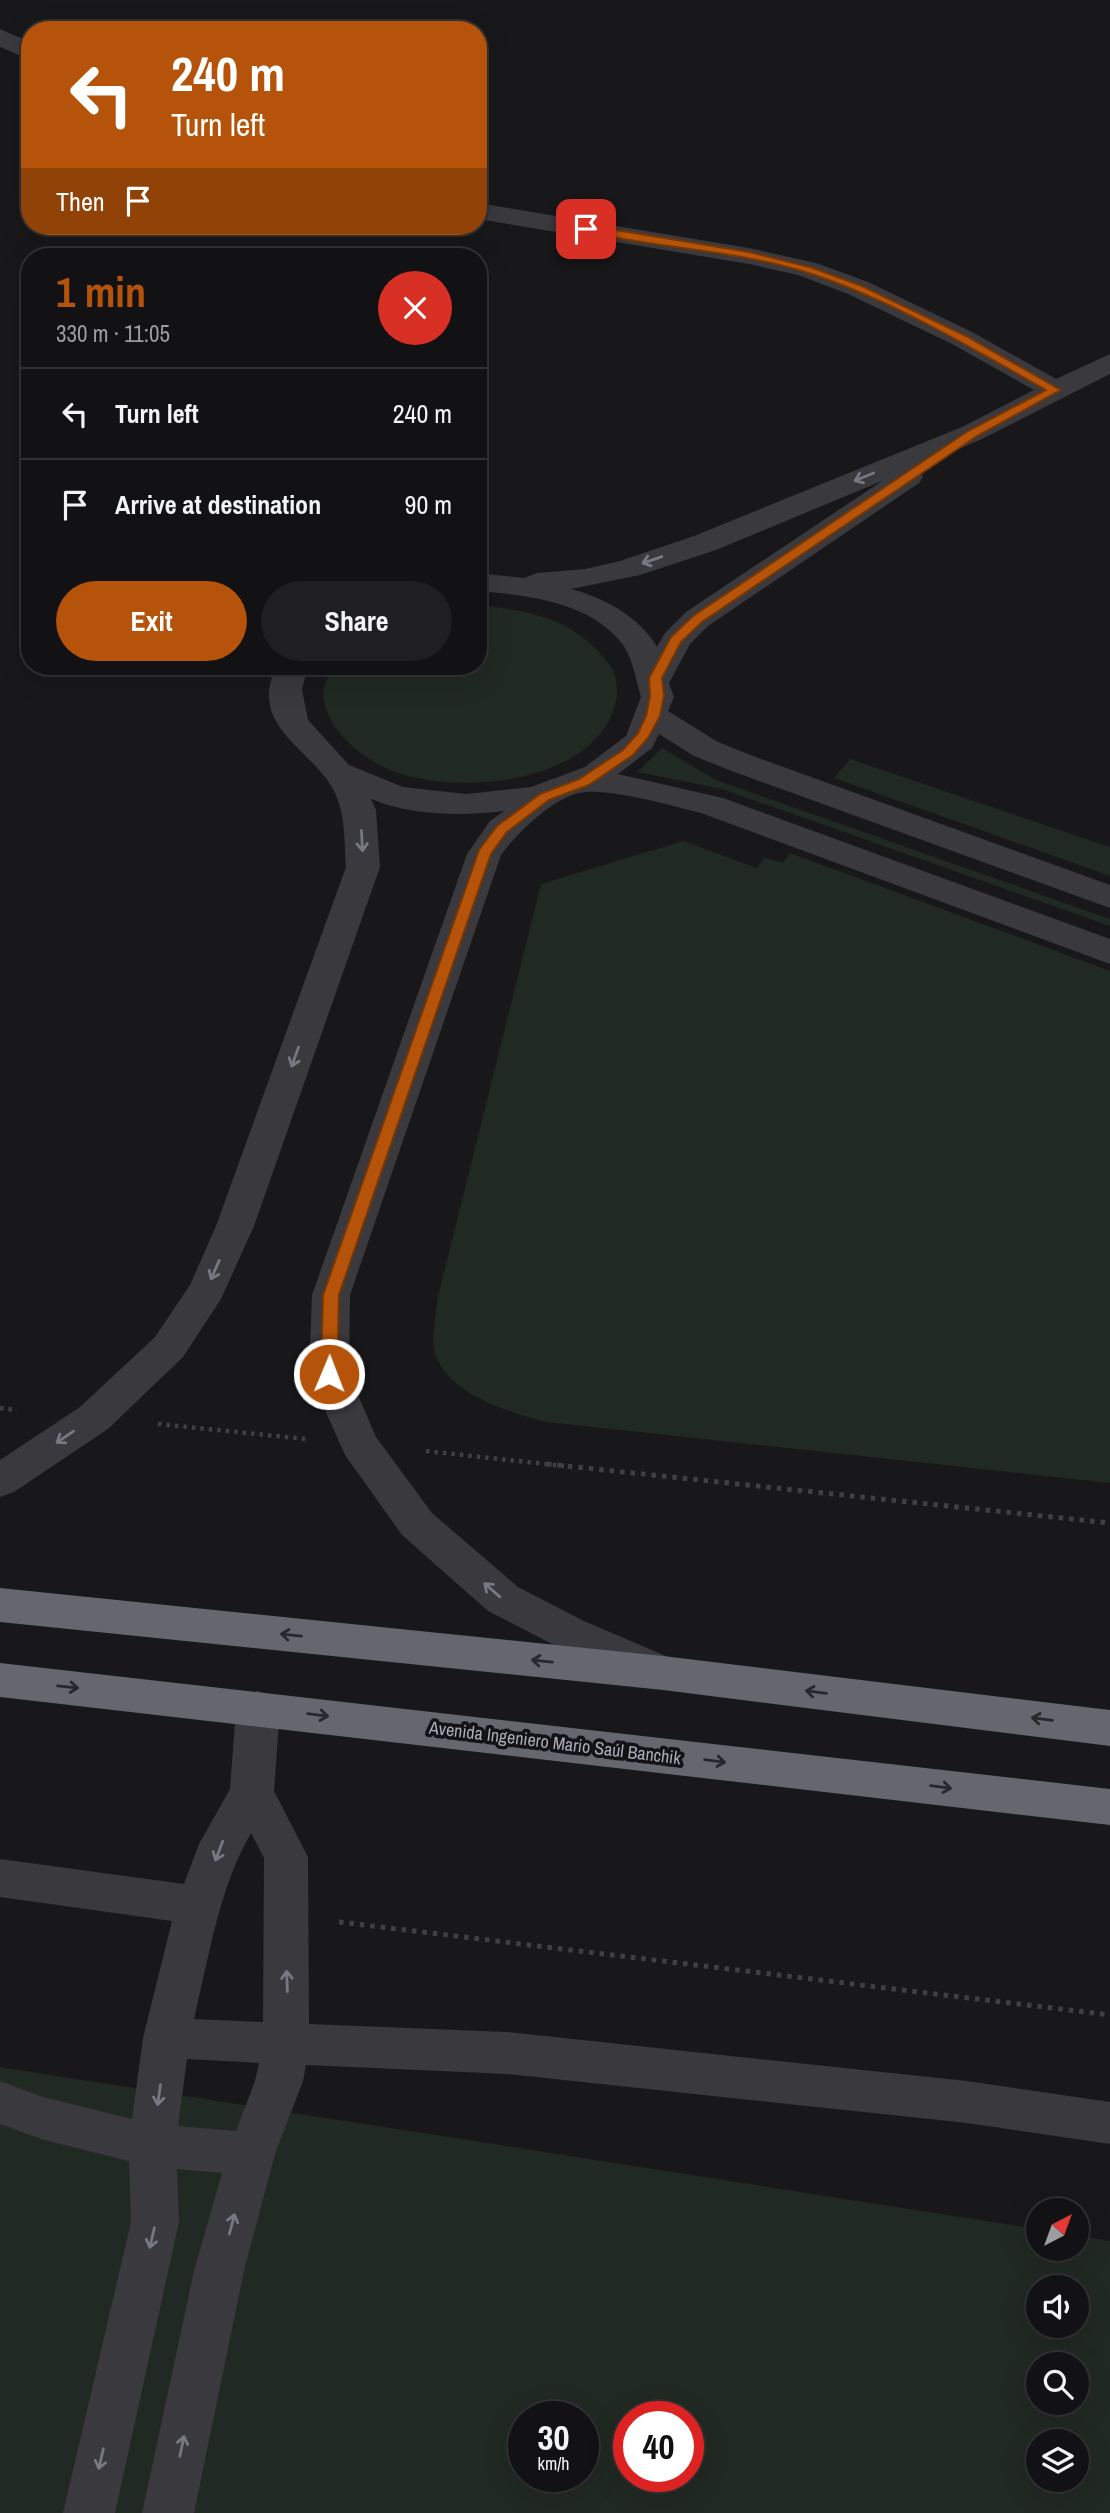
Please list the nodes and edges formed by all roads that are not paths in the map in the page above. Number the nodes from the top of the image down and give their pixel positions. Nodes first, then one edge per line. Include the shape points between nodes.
1 (0, 37) edge
2 (21, 48) edge
3 (487, 212) edge
4 (1110, 363) edge
5 (1055, 390) junction
6 (972, 433) junction
7 (487, 582) edge
8 (513, 583) junction
9 (288, 675) edge
10 (656, 678) junction
11 (653, 716) junction
12 (344, 777) junction
13 (584, 782) junction
14 (544, 797) junction
15 (1110, 897) edge
16 (1110, 952) edge
17 (0, 1481) edge
18 (0, 1605) edge
19 (663, 1673) junction
20 (0, 1680) edge
21 (258, 1709) junction
22 (1110, 1728) edge
23 (252, 1792) junction
24 (1110, 1807) edge
25 (0, 1878) edge
26 (200, 1905) junction
27 (166, 2038) junction
28 (286, 2045) junction
29 (0, 2102) edge
30 (1110, 2123) edge
31 (152, 2145) junction
32 (251, 2154) junction
33 (89, 2513) edge
34 (168, 2513) edge

1 - 2 street
3 - 5 street via 806,269 858,288 962,338
4 - 5 street
5 - 6 street
6 -> 8 street via 705,543 629,568 585,578
6 - 10 street via 697,619 676,640
7 - 8 street
8 - 10 street via 565,595 608,616 639,644
9 - 12 street via 286,711 306,747
10 - 11 street
11 - 13 street via 628,752
11 - 15 street via 706,749 741,763
12 - 14 street via 388,795 439,805 493,806
12 -> 17 street via 359,810 363,867 235,1226 207,1289 169,1347 94,1418
13 - 14 street
13 - 16 street via 633,786 710,805
19 -> 14 street via 503,1599 417,1524 359,1444 329,1374 331,1295 484,854 502,829
19 -> 18 highway
22 -> 19 highway
20 -> 21 highway, Avenida Ingeniero Mario Saúl Banchik
21 - 23 street
21 -> 24 highway, Avenida Ingeniero Mario Saúl Banchik
23 -> 26 street via 221,1844
28 -> 23 street via 286,1857
25 - 26 street
26 - 27 street
27 - 28 street
27 -> 31 street
28 - 30 street via 507,2053 967,2102
28 - 32 street via 279,2081
29 - 31 street via 41,2118
31 - 32 street
31 -> 33 street via 155,2222
34 -> 32 street via 219,2271

